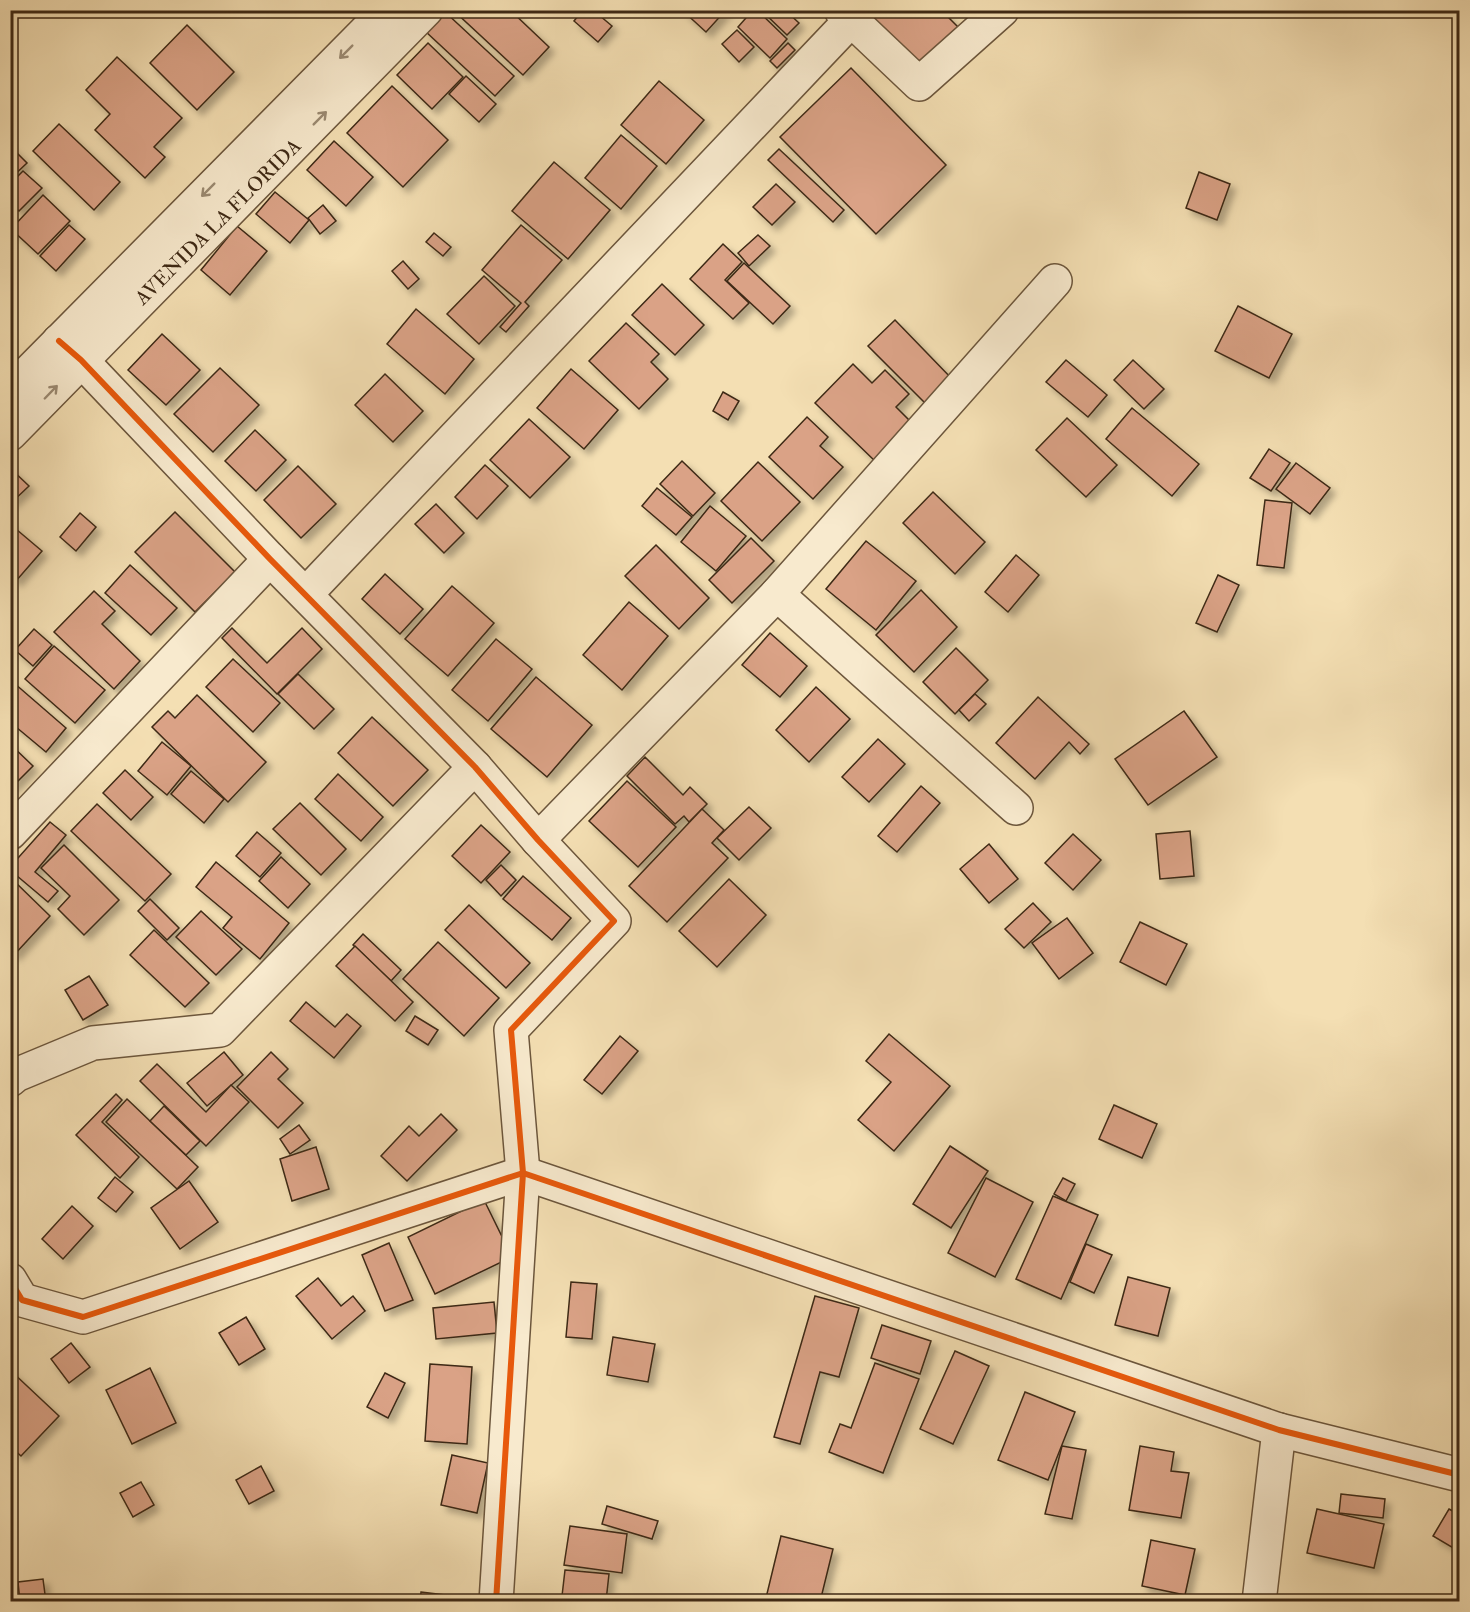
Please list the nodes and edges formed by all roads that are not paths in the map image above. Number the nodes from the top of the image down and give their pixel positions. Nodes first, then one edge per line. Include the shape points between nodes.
1 (387, 10) edge
2 (426, 10) edge
3 (1002, 10) edge
4 (846, 15) edge
5 (1055, 281) dead end
6 (70, 350) junction
7 (10, 391) edge
8 (10, 434) edge
9 (270, 559) junction
10 (306, 594) junction
11 (777, 594) junction
12 (475, 767) junction
13 (1016, 808) dead end
14 (10, 833) edge
15 (538, 840) junction
16 (10, 1080) edge
17 (524, 1173) junction
18 (14, 1297) edge
19 (1279, 1430) junction
20 (1460, 1475) edge
21 (496, 1602) edge
22 (1259, 1602) edge

1 -> 6 street
6 -> 2 street, AVENIDA LA FLORIDA
3 - 4 street via 919,84
4 - 10 street
5 - 11 street
6 - 7 street
8 -> 6 street, AVENIDA LA FLORIDA
6 - 9 street
9 - 10 street
9 - 14 street
10 - 12 street
11 - 13 street
11 - 15 street
12 - 15 street
12 - 16 street via 220,1030 93,1043
15 - 17 street via 614,921 511,1030
17 - 18 street via 83,1317
17 - 19 street
17 - 21 street
19 - 20 street
19 - 22 street

